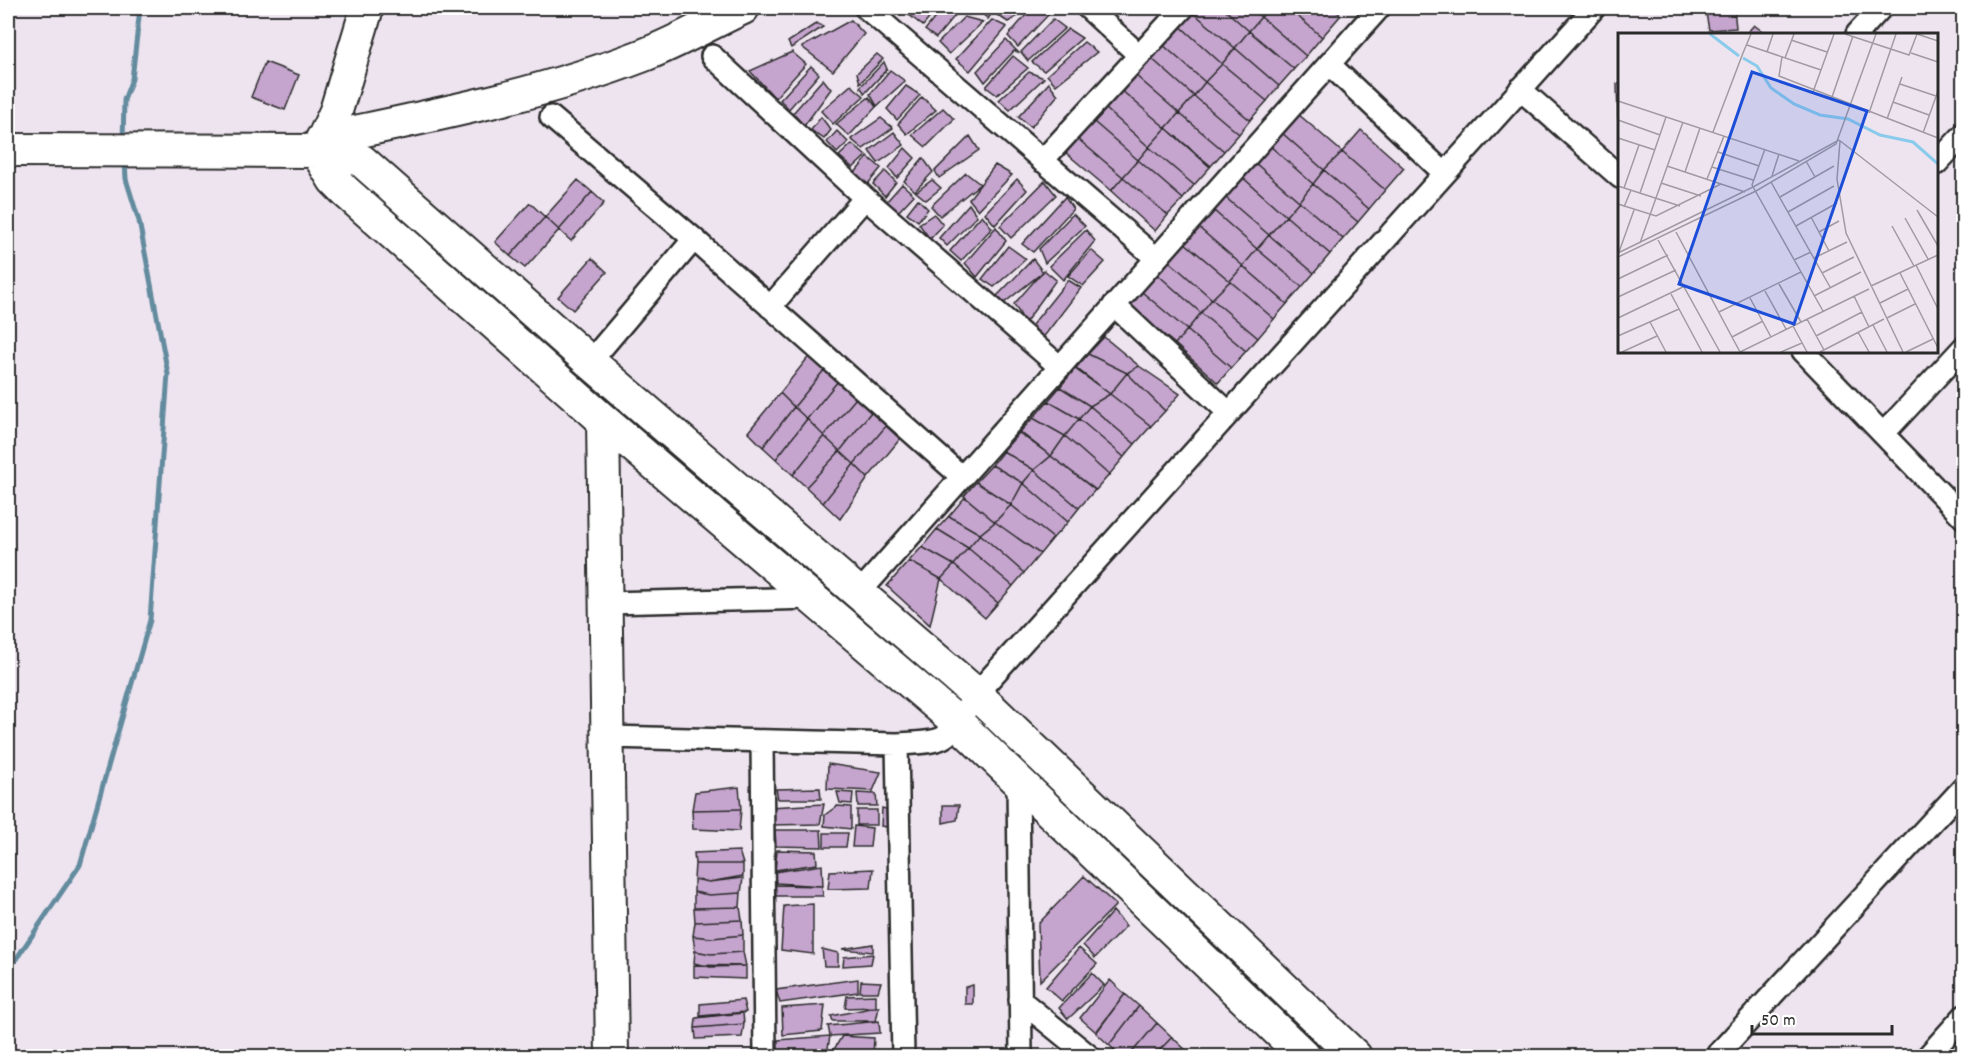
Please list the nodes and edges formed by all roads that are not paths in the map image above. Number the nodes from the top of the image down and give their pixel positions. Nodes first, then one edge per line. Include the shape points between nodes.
1 (367, 8) edge
2 (743, 8) edge
3 (866, 8) edge
4 (1088, 8) edge
5 (1183, 8) edge
6 (1594, 8) edge
7 (1881, 8) edge
8 (1371, 10) edge
9 (1858, 33) edge
10 (1139, 55) junction
11 (712, 56) dead end
12 (1329, 64) junction
13 (1520, 89) junction
14 (551, 117) dead end
15 (1964, 134) edge
16 (320, 145) junction
17 (8, 150) edge
18 (1042, 161) junction
19 (1938, 162) edge
20 (1444, 173) junction
21 (1618, 175) edge
22 (865, 198) junction
23 (694, 239) junction
24 (1156, 258) junction
25 (1114, 305) junction
26 (770, 307) junction
27 (1964, 347) edge
28 (1804, 352) edge
29 (590, 362) junction
30 (1060, 367) junction
31 (1229, 413) junction
32 (603, 420) junction
33 (1883, 434) junction
34 (962, 477) junction
35 (1964, 518) edge
36 (858, 593) junction
37 (812, 598) junction
38 (607, 603) junction
39 (976, 694) junction
40 (957, 722) junction
41 (609, 737) junction
42 (762, 741) junction
43 (897, 744) junction
44 (1018, 781) junction
45 (1964, 788) edge
46 (1020, 1000) junction
47 (1964, 1016) edge
48 (612, 1056) edge
49 (765, 1056) edge
50 (903, 1056) edge
51 (1021, 1056) edge
52 (1089, 1056) edge
53 (1304, 1056) edge
54 (1355, 1056) edge
55 (1716, 1056) edge
56 (1928, 1056) edge

1 - 16 street via 336,111
2 - 16 street via 647,54 594,73
3 - 18 street
4 - 10 street
5 - 10 street
6 - 13 street
7 - 9 street
8 - 12 street
10 - 18 street
11 - 22 street
12 - 20 street
12 - 24 street
13 - 20 street
13 - 21 street
14 - 23 street
15 - 19 street
16 - 17 street via 142,151
16 - 29 street via 362,161
16 - 32 street via 334,180 346,192
18 - 24 street
20 - 31 street
22 - 26 street
22 - 30 street
23 - 26 street
23 - 29 street
24 - 25 street
25 - 30 street
25 - 31 street
26 - 34 street
27 - 33 street
28 - 33 street
29 - 36 street
30 - 34 street
31 - 39 street
32 - 37 street
32 - 38 street
33 - 35 street
34 - 36 street
36 - 39 street
37 - 38 street
37 - 40 street
38 - 41 street
39 - 40 street
39 - 54 street
40 - 43 street via 948,736 938,742
40 - 44 street
41 - 42 street
41 - 48 street
42 - 43 street
42 - 49 street
43 - 50 street
44 - 46 street
44 - 53 street
45 - 55 street
46 - 51 street
46 - 52 street
47 - 56 street

